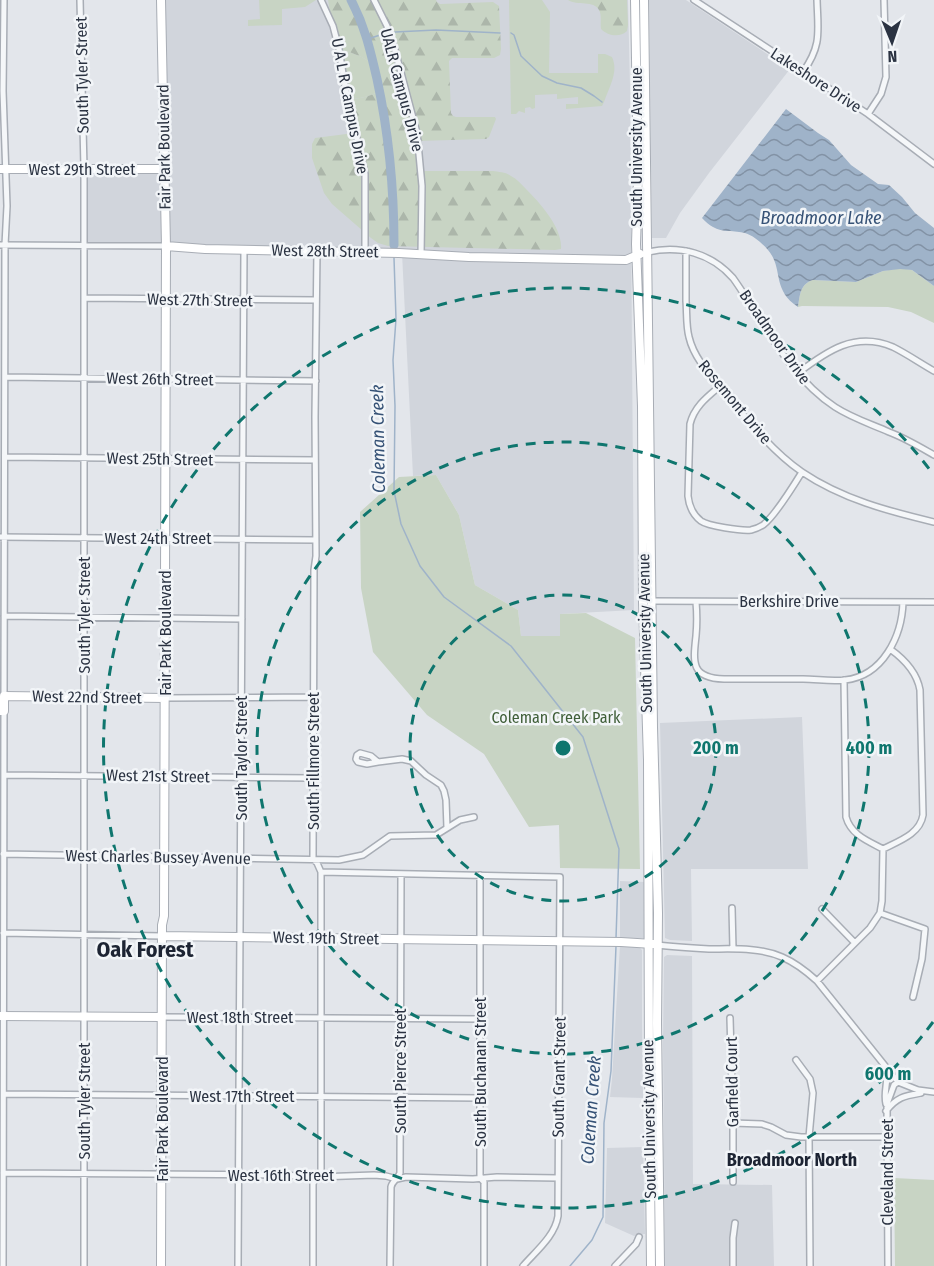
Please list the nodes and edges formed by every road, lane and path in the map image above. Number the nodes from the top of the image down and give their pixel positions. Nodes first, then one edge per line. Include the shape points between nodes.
1 (4, 0) edge
2 (80, 0) edge
3 (160, 0) edge
4 (321, 0) edge
5 (374, 0) edge
6 (635, 0) edge
7 (644, 0) edge
8 (694, 0) edge
9 (818, 0) edge
10 (884, 0) edge
11 (2, 23) edge
12 (803, 72) junction
13 (2, 91) edge
14 (868, 114) junction
15 (934, 164) edge
16 (84, 168) junction
17 (3, 169) edge
18 (164, 169) junction
19 (3, 245) edge
20 (84, 246) junction
21 (166, 246) junction
22 (244, 250) junction
23 (317, 251) junction
24 (686, 251) junction
25 (365, 252) junction
26 (648, 252) junction
27 (421, 255) junction
28 (637, 255) junction
29 (84, 298) junction
30 (165, 299) junction
31 (243, 300) junction
32 (316, 300) junction
33 (3, 362) edge
34 (934, 371) edge
35 (798, 373) junction
36 (5, 377) junction
37 (84, 378) junction
38 (165, 379) junction
39 (243, 380) junction
40 (315, 381) junction
41 (719, 387) junction
42 (934, 455) edge
43 (5, 457) junction
44 (84, 458) junction
45 (164, 458) junction
46 (243, 460) junction
47 (315, 460) junction
48 (802, 472) junction
49 (934, 522) edge
50 (2, 536) edge
51 (84, 538) junction
52 (165, 539) junction
53 (242, 539) junction
54 (316, 540) junction
55 (648, 602) junction
56 (696, 602) junction
57 (903, 602) junction
58 (934, 602) edge
59 (4, 616) junction
60 (84, 617) junction
61 (164, 618) junction
62 (242, 619) junction
63 (2, 635) edge
64 (890, 650) junction
65 (844, 680) junction
66 (4, 696) junction
67 (84, 697) junction
68 (241, 697) junction
69 (314, 697) junction
70 (165, 698) junction
71 (2, 711) edge
72 (378, 762) dead end
73 (4, 775) junction
74 (84, 776) junction
75 (164, 776) junction
76 (241, 777) junction
77 (313, 778) junction
78 (474, 817) dead end
79 (447, 828) junction
80 (883, 849) junction
81 (3, 854) junction
82 (84, 855) junction
83 (164, 856) junction
84 (240, 858) junction
85 (313, 859) junction
86 (335, 860) junction
87 (2, 865) edge
88 (321, 872) junction
89 (336, 872) junction
90 (401, 874) junction
91 (480, 875) junction
92 (732, 908) dead end
93 (822, 909) dead end
94 (880, 913) junction
95 (3, 933) junction
96 (84, 935) junction
97 (162, 936) junction
98 (240, 937) junction
99 (321, 938) junction
100 (400, 939) junction
101 (480, 940) junction
102 (561, 942) junction
103 (855, 942) junction
104 (653, 944) junction
105 (733, 949) junction
106 (817, 981) junction
107 (913, 997) dead end
108 (2, 1016) edge
109 (84, 1016) junction
110 (162, 1017) junction
111 (239, 1017) junction
112 (321, 1018) junction
113 (400, 1018) junction
114 (730, 1018) dead end
115 (480, 1019) junction
116 (796, 1060) dead end
117 (885, 1065) junction
118 (898, 1082) junction
119 (925, 1092) junction
120 (934, 1092) edge
121 (4, 1094) junction
122 (84, 1094) junction
123 (162, 1095) junction
124 (239, 1096) junction
125 (321, 1096) junction
126 (400, 1097) junction
127 (480, 1098) junction
128 (886, 1107) junction
129 (733, 1123) junction
130 (809, 1137) junction
131 (886, 1137) junction
132 (3, 1173) junction
133 (84, 1174) junction
134 (161, 1174) junction
135 (239, 1174) junction
136 (318, 1177) junction
137 (480, 1178) junction
138 (558, 1178) junction
139 (397, 1179) junction
140 (733, 1182) dead end
141 (735, 1223) dead end
142 (639, 1238) dead end
143 (3, 1266) edge
144 (84, 1266) edge
145 (161, 1266) edge
146 (238, 1266) edge
147 (313, 1266) edge
148 (390, 1266) edge
149 (484, 1266) edge
150 (523, 1266) edge
151 (615, 1266) edge
152 (651, 1266) edge
153 (660, 1266) edge
154 (733, 1266) edge
155 (810, 1266) edge
156 (888, 1266) edge

1 - 11 street
2 - 16 street, South Tyler Street
3 - 18 street, Fair Park Boulevard
4 - 25 street, U A L R Campus Drive via 339,49 364,168
5 - 27 street, UALR Campus Drive via 395,50 417,132 422,186
6 - 28 street, South University Avenue
7 - 26 street, South University Avenue
8 - 12 street, Lakeshore Drive
9 - 12 street via 817,45
10 - 14 street via 885,77 881,93
11 - 13 street
12 - 14 street, Lakeshore Drive
13 - 17 street
14 - 15 street, Lakeshore Drive
16 - 17 street, West 29th Street
16 - 18 street, West 29th Street
16 - 20 street, South Tyler Street
17 - 19 street via 7,206
18 - 21 street, Fair Park Boulevard
19 - 20 street, West 28th Street
19 - 33 street
20 - 21 street, West 28th Street
20 - 29 street, South Tyler Street
21 - 22 street, West 28th Street
21 - 30 street, Fair Park Boulevard
22 - 23 street, West 28th Street
22 - 31 street, South Taylor Street
23 - 25 street, West 28th Street
23 - 32 street, South Fillmore Street
24 - 26 street, Broadmoor Drive
24 - 35 street, Broadmoor Drive via 711,259 729,273
24 - 41 street, Rosemont Drive via 689,339
25 - 27 street, West 28th Street
26 - 28 street, West 28th Street
26 - 55 street, South University Avenue
27 - 28 street, West 28th Street via 629,260
28 - 55 street, South University Avenue
29 - 30 street, West 27th Street
29 - 37 street, South Tyler Street
30 - 31 street, West 27th Street
30 - 38 street, Fair Park Boulevard
31 - 32 street, West 27th Street
31 - 39 street, South Taylor Street
32 - 40 street, South Fillmore Street
33 - 36 street
34 - 35 street via 892,347 864,341 839,346
35 - 42 street, Broadmoor Drive via 812,390 836,407
36 - 37 street, West 26th Street
36 - 43 street
37 - 38 street, West 26th Street
37 - 44 street, South Tyler Street
38 - 39 street, West 26th Street
38 - 45 street, Fair Park Boulevard
39 - 40 street, West 26th Street
39 - 46 street, South Taylor Street
40 - 47 street, South Fillmore Street
41 - 48 street, Rosemont Drive via 761,436
41 - 48 street via 701,403 690,424 688,493 690,507 697,517 715,526 758,528 771,517
43 - 44 street, West 25th Street
43 - 50 street
44 - 45 street, West 25th Street
44 - 51 street, South Tyler Street
45 - 46 street, West 25th Street
45 - 52 street, Fair Park Boulevard
46 - 47 street, West 25th Street
46 - 53 street, South Taylor Street
47 - 54 street, South Fillmore Street
48 - 49 street, Rosemont Drive via 861,502
50 - 51 street, West 24th Street
50 - 59 street
51 - 52 street, West 24th Street
51 - 60 street, South Tyler Street
52 - 53 street, West 24th Street
52 - 61 street, Fair Park Boulevard
53 - 54 street, West 24th Street
53 - 62 street, South Taylor Street
54 - 69 street, South Fillmore Street
55 - 56 street, Berkshire Drive
55 - 104 street, South University Avenue
56 - 57 street, Berkshire Drive
56 - 65 street via 694,660 709,677
57 - 58 street, Berkshire Drive
57 - 64 street
59 - 60 street
59 - 63 street
60 - 61 street
60 - 67 street, South Tyler Street
61 - 62 street
61 - 70 street, Fair Park Boulevard
62 - 68 street, South Taylor Street
63 - 66 street
64 - 65 street via 871,671
64 - 80 street via 912,670 920,684 923,815 916,830
65 - 80 street via 846,817 854,833
66 - 67 street, West 22nd Street
66 - 71 street
67 - 70 street, West 22nd Street
67 - 74 street, South Tyler Street
68 - 69 street, West 22nd Street
68 - 70 street, West 22nd Street
68 - 76 street, South Taylor Street
69 - 77 street, South Fillmore Street
70 - 75 street, Fair Park Boulevard
71 - 73 street
72 - 79 street via 407,760 441,785
73 - 74 street, West 21st Street
73 - 81 street
74 - 75 street, West 21st Street
74 - 82 street, South Tyler Street
75 - 76 street, West 21st Street
75 - 83 street, Fair Park Boulevard
76 - 77 street, West 21st Street
76 - 84 street, South Taylor Street
77 - 85 street, South Fillmore Street
78 - 79 street, West Charles Bussey Avenue
79 - 86 street, West Charles Bussey Avenue via 436,835 390,836 363,855
80 - 94 street
81 - 82 street, West Charles Bussey Avenue
81 - 87 street
82 - 83 street, West Charles Bussey Avenue
82 - 96 street, South Tyler Street
83 - 84 street, West Charles Bussey Avenue
83 - 97 street, Fair Park Boulevard
84 - 85 street, West Charles Bussey Avenue
84 - 98 street, South Taylor Street
85 - 86 street, West Charles Bussey Avenue
85 - 88 street
86 - 89 street
87 - 95 street
88 - 89 street
88 - 99 street
89 - 90 street
90 - 91 street
90 - 100 street, South Pierce Street
91 - 101 street, South Buchanan Street
91 - 102 street, South Grant Street via 560,877
92 - 105 street
93 - 103 street
94 - 103 street
94 - 107 street via 925,929
95 - 96 street, West 19th Street
95 - 108 street
96 - 97 street, West 19th Street
96 - 109 street, South Tyler Street
97 - 98 street, West 19th Street
97 - 110 street, Fair Park Boulevard
98 - 99 street, West 19th Street
98 - 111 street, South Taylor Street
99 - 100 street, West 19th Street
99 - 112 street
100 - 101 street, West 19th Street
100 - 113 street, South Pierce Street
101 - 102 street, West 19th Street
101 - 115 street, South Buchanan Street
102 - 104 street, West 19th Street
102 - 138 street, South Grant Street
103 - 106 street
104 - 105 street
104 - 152 street, South University Avenue via 648,1043
104 - 153 street, South University Avenue
105 - 106 street via 780,956
106 - 117 street
108 - 109 street, West 18th Street
108 - 121 street
109 - 110 street, West 18th Street
109 - 122 street, South Tyler Street
110 - 111 street, West 18th Street
110 - 123 street, Fair Park Boulevard
111 - 112 street, West 18th Street
111 - 124 street, South Taylor Street
112 - 113 street, West 18th Street
112 - 125 street
113 - 115 street, West 18th Street
113 - 126 street, South Pierce Street
114 - 129 street, Garfield Court
115 - 127 street, South Buchanan Street
116 - 130 street via 810,1079 813,1093
117 - 118 street
117 - 128 street
118 - 119 street
118 - 128 street, Cleveland Street
119 - 120 street
119 - 128 street via 902,1097
121 - 122 street, West 17th Street
121 - 132 street
122 - 123 street, West 17th Street
122 - 133 street, South Tyler Street
123 - 124 street, West 17th Street
123 - 134 street, Fair Park Boulevard
124 - 125 street, West 17th Street
124 - 135 street, South Taylor Street
125 - 126 street, West 17th Street
125 - 136 street
126 - 127 street, West 17th Street
126 - 139 street, South Pierce Street
127 - 137 street, South Buchanan Street
128 - 131 street, Cleveland Street
129 - 130 street via 762,1124 786,1135
129 - 140 street, Garfield Court
130 - 131 street
130 - 155 street
131 - 156 street, Cleveland Street
132 - 133 street, West 16th Street
132 - 143 street
133 - 134 street, West 16th Street
133 - 144 street, South Tyler Street
134 - 135 street, West 16th Street
134 - 145 street, Fair Park Boulevard
135 - 136 street, West 16th Street
135 - 146 street, South Taylor Street
136 - 139 street, West 16th Street via 374,1175
136 - 147 street via 313,1184
137 - 138 street, West 16th Street
137 - 139 street, West 16th Street
137 - 149 street, South Buchanan Street via 484,1182
138 - 150 street, South Grant Street via 556,1227
139 - 148 street, South Pierce Street via 391,1187
141 - 154 street
142 - 151 street via 638,1245

